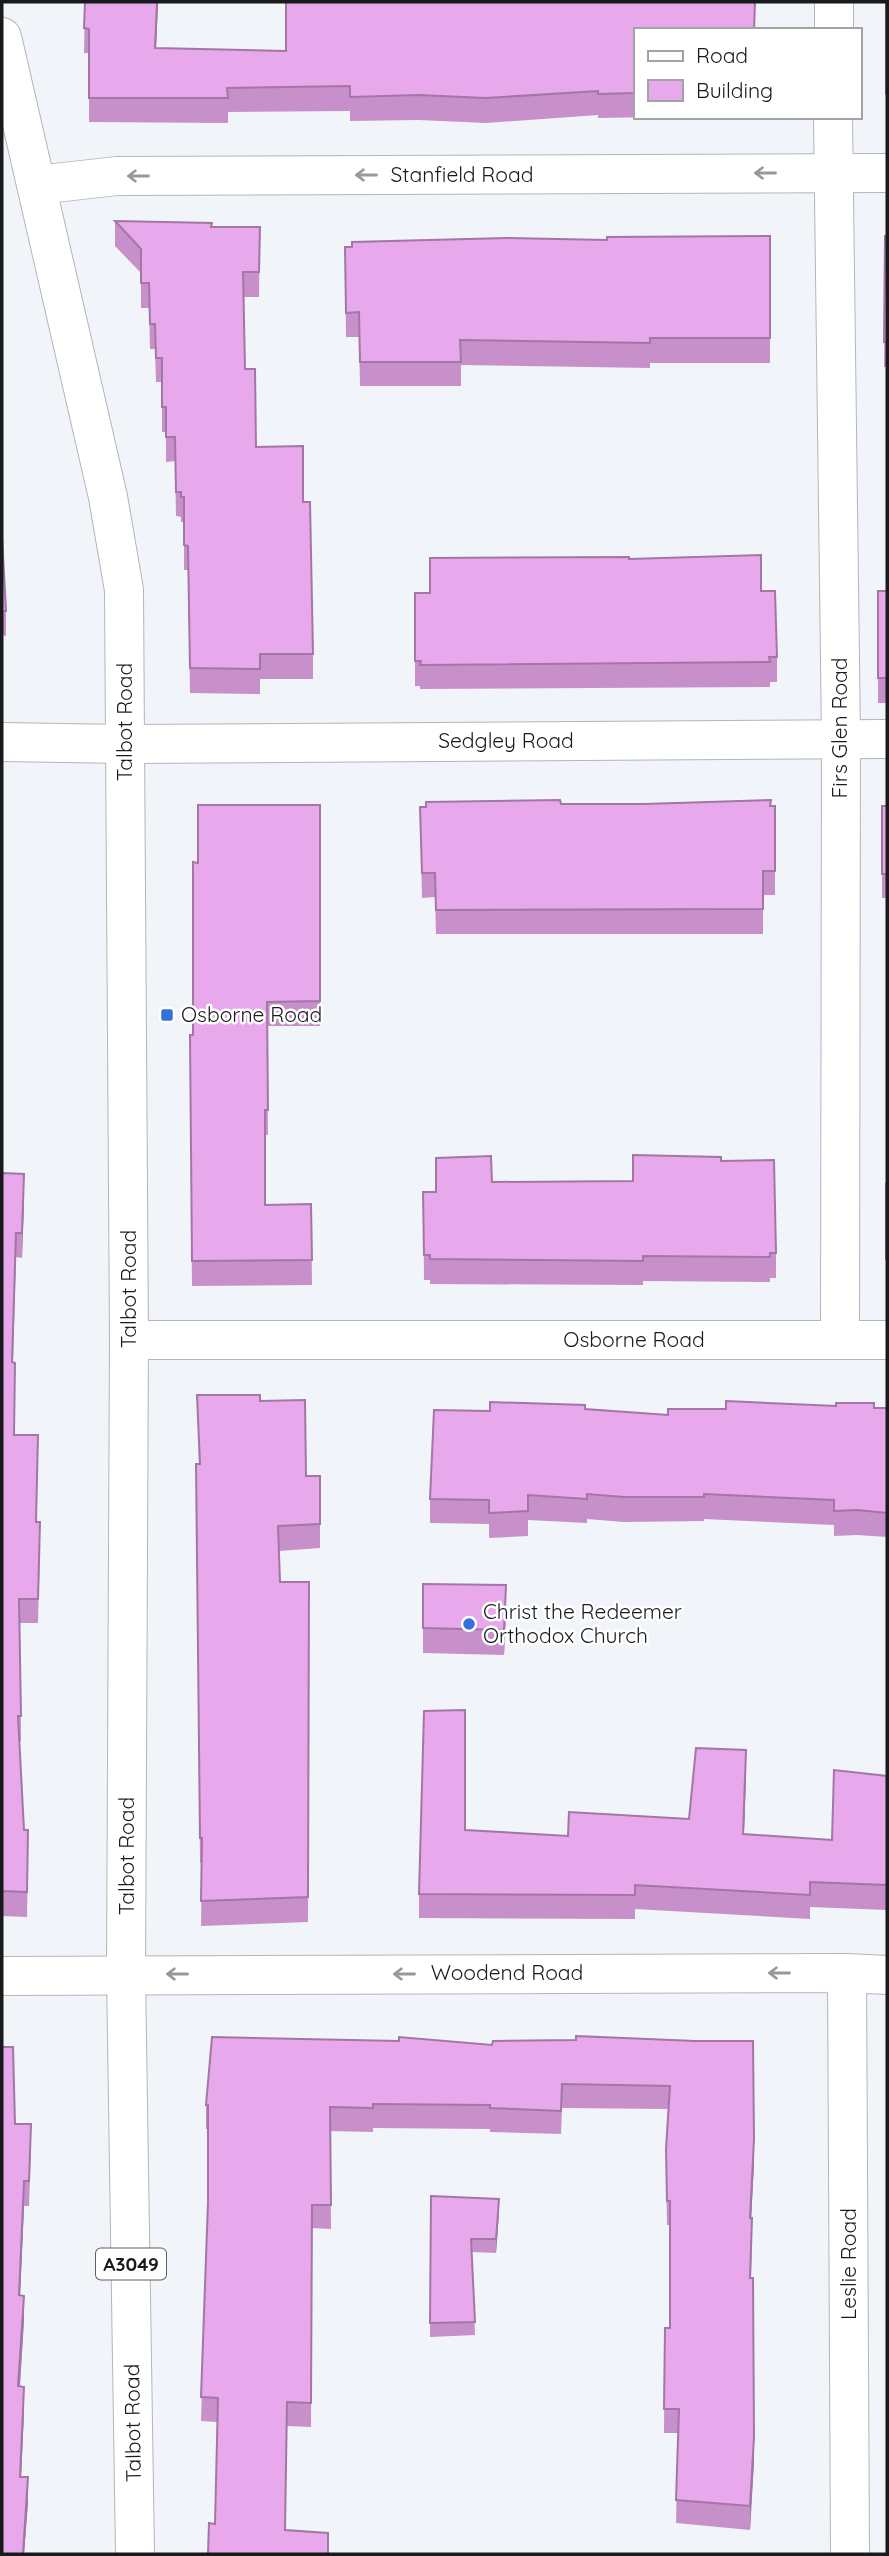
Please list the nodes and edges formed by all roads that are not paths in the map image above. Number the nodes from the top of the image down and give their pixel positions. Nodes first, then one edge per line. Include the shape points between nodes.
1 (834, 2) edge
2 (834, 28) edge
3 (2, 37) edge
4 (833, 119) edge
5 (833, 173) junction
6 (887, 173) edge
7 (37, 185) junction
8 (841, 739) junction
9 (887, 739) edge
10 (2, 742) edge
11 (125, 744) junction
12 (129, 1340) junction
13 (840, 1340) junction
14 (887, 1340) edge
15 (847, 1973) junction
16 (126, 1974) junction
17 (887, 1975) edge
18 (2, 1976) edge
19 (135, 2554) edge
20 (850, 2554) edge

1 - 2 street
3 - 7 street, Talbot Road / A3049
4 - 5 street, Firs Glen Road
5 - 6 street, Stanfield Road
5 -> 7 street, Stanfield Road via 117,176
5 - 8 street, Firs Glen Road
7 - 11 street, Talbot Road / A3049 via 108,497 124,590
8 - 9 street, Sedgley Road
8 - 11 street, Sedgley Road
8 - 13 street, Firs Glen Road
10 - 11 street, Sedgley Road
11 - 12 street, Talbot Road / A3049
12 - 13 street, Osborne Road
12 - 16 street, Talbot Road / A3049
13 - 14 street, Osborne Road
15 -> 16 street, Woodend Road
15 - 17 street, Woodend Road
15 - 20 street, Leslie Road
16 - 18 street, Woodend Road
16 - 19 street, Talbot Road / A3049

